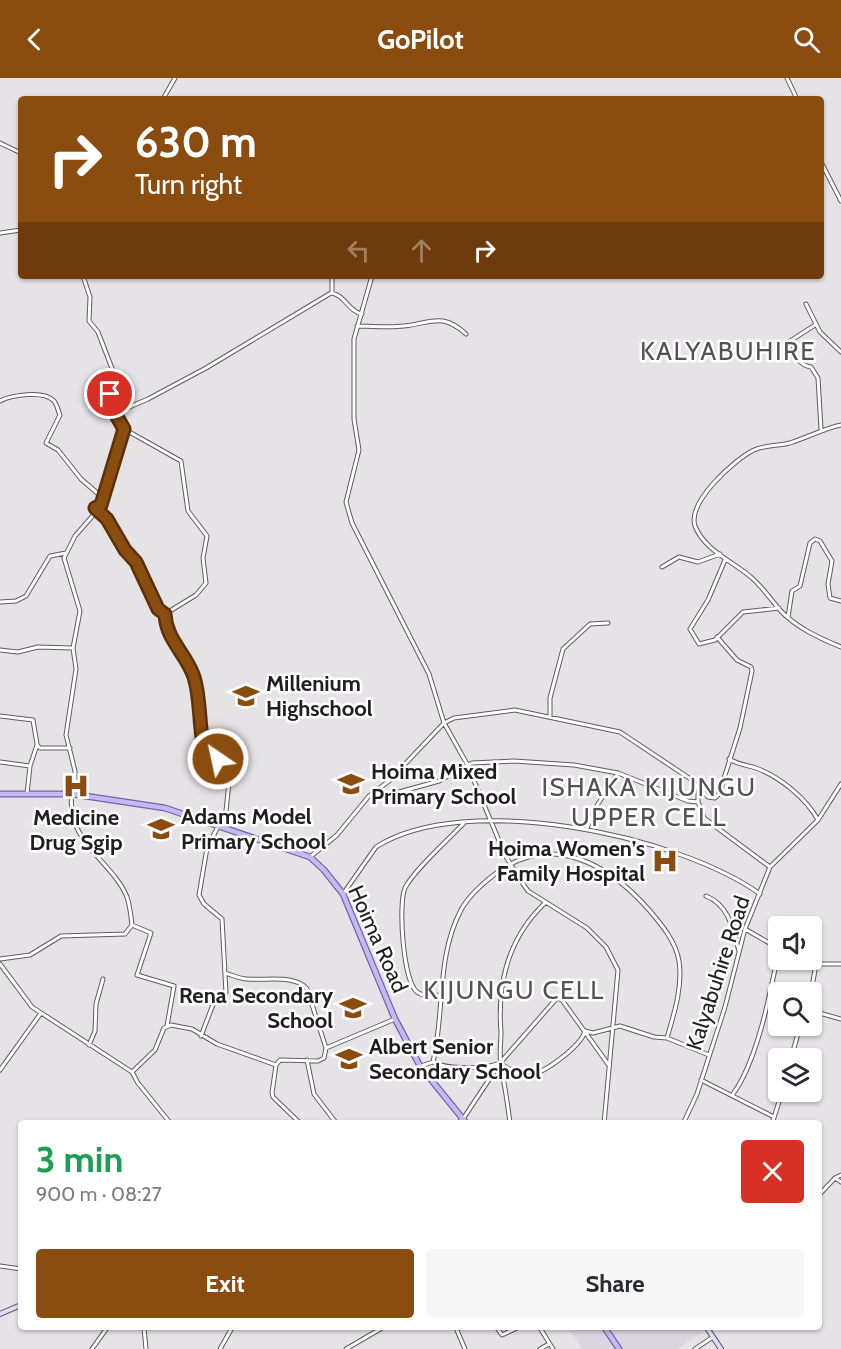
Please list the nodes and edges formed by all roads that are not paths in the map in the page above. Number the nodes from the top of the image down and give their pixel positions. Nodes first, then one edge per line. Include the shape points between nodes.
1 (175, 78) edge
2 (787, 78) edge
3 (166, 96) edge
4 (796, 96) edge
5 (0, 143) edge
6 (18, 152) edge
7 (824, 168) edge
8 (841, 201) edge
9 (18, 230) edge
10 (0, 233) edge
11 (84, 279) edge
12 (332, 279) edge
13 (371, 279) edge
14 (332, 293) junction
15 (806, 304) dead end
16 (362, 315) junction
17 (815, 325) junction
18 (357, 326) junction
19 (466, 334) dead end
20 (841, 352) edge
21 (0, 401) edge
22 (117, 417) junction
23 (841, 425) edge
24 (124, 429) junction
25 (821, 429) junction
26 (103, 498) junction
27 (95, 508) junction
28 (66, 553) junction
29 (720, 554) junction
30 (725, 560) junction
31 (662, 567) dead end
32 (841, 601) edge
33 (0, 603) edge
34 (779, 608) junction
35 (165, 614) junction
36 (788, 617) junction
37 (608, 623) dead end
38 (717, 637) junction
39 (841, 647) edge
40 (73, 648) junction
41 (0, 650) edge
42 (550, 715) junction
43 (0, 716) edge
44 (444, 723) junction
45 (37, 745) junction
46 (70, 748) junction
47 (729, 759) junction
48 (0, 762) edge
49 (467, 764) junction
50 (30, 766) junction
51 (618, 773) junction
52 (841, 784) edge
53 (698, 788) junction
54 (27, 794) junction
55 (73, 794) junction
56 (0, 795) edge
57 (369, 796) junction
58 (698, 802) junction
59 (818, 820) junction
60 (466, 822) junction
61 (493, 822) junction
62 (220, 827) junction
63 (586, 828) junction
64 (310, 857) junction
65 (511, 862) junction
66 (770, 867) junction
67 (343, 894) junction
68 (760, 894) junction
69 (706, 896) dead end
70 (545, 903) junction
71 (132, 925) junction
72 (745, 929) junction
73 (768, 942) edge
74 (739, 953) junction
75 (0, 959) edge
76 (0, 964) edge
77 (822, 964) edge
78 (841, 964) edge
79 (775, 970) edge
80 (225, 973) junction
81 (103, 979) dead end
82 (440, 995) junction
83 (41, 1013) junction
84 (822, 1014) edge
85 (395, 1019) junction
86 (841, 1019) edge
87 (166, 1026) junction
88 (612, 1027) junction
89 (585, 1031) junction
90 (201, 1036) junction
91 (667, 1038) junction
92 (89, 1045) junction
93 (326, 1048) junction
94 (709, 1055) junction
95 (307, 1060) junction
96 (0, 1062) edge
97 (433, 1062) junction
98 (6, 1063) junction
99 (500, 1063) junction
100 (608, 1064) junction
101 (276, 1065) junction
102 (420, 1066) junction
103 (0, 1070) edge
104 (132, 1072) junction
105 (701, 1080) junction
106 (733, 1094) junction
107 (779, 1102) edge
108 (774, 1117) junction
109 (168, 1120) edge
110 (297, 1120) edge
111 (334, 1120) edge
112 (464, 1120) edge
113 (466, 1120) edge
114 (509, 1120) edge
115 (604, 1120) edge
116 (685, 1120) edge
117 (773, 1120) edge
118 (841, 1175) edge
119 (835, 1178) junction
120 (841, 1182) edge
121 (822, 1192) edge
122 (0, 1266) edge
123 (18, 1269) edge
124 (18, 1306) edge
125 (0, 1314) edge
126 (105, 1330) edge
127 (144, 1330) edge
128 (231, 1330) edge
129 (379, 1330) edge
130 (457, 1330) edge
131 (498, 1330) edge
132 (513, 1330) edge
133 (541, 1330) edge
134 (606, 1330) edge
135 (708, 1330) edge
136 (713, 1338) junction
137 (549, 1344) junction
138 (92, 1349) edge
139 (146, 1349) edge
140 (220, 1349) edge
141 (346, 1349) edge
142 (465, 1349) edge
143 (540, 1349) edge
144 (553, 1349) edge
145 (619, 1349) edge
146 (695, 1349) edge
147 (721, 1349) edge

1 - 3 street
2 - 4 street
5 - 6 street
7 - 8 street
9 - 10 street
11 - 22 street via 90,297 89,321 98,332 113,371 110,394
12 - 14 street
13 - 16 street
14 - 16 street via 336,292
14 - 22 street via 206,368 126,407
15 - 17 street
16 - 18 street
17 - 20 street
17 - 25 street via 787,343 798,360 811,367 818,378
18 - 19 street via 405,326 439,320 453,322
18 - 44 street via 353,394 359,450 346,502 352,523 429,674
21 - 26 street via 7,397 45,395 54,401 60,415 46,443 58,450 81,479
22 - 24 street
23 - 25 street
24 - 26 street
24 - 35 street via 181,461 188,511 207,536 205,585
25 - 29 street via 787,444 752,451 714,483 696,509 694,520 698,531
26 - 27 street
27 - 28 street via 97,511
27 - 35 street via 136,562 158,609
28 - 33 street via 50,556 27,596
28 - 40 street via 66,568 80,611
29 - 30 street
29 - 31 street via 698,562 679,557
30 - 34 street via 752,578
30 - 38 street via 707,603 690,629 699,645
32 - 36 street via 830,598 828,584 833,563 822,543 814,539 800,586 792,591
34 - 36 street
34 - 38 street via 743,612
35 - 62 street via 169,635 194,678 202,737 230,772 226,811
36 - 39 street
37 - 42 street via 590,624 565,645 550,698
38 - 47 street via 753,671
40 - 41 street
40 - 46 street via 76,669 66,735
42 - 44 street via 508,710
42 - 53 street via 625,733 685,774
43 - 45 street via 33,720
44 - 49 street
44 - 57 street via 389,781
45 - 46 street
45 - 50 street
46 - 55 street via 75,771
47 - 53 street via 717,797 708,797
47 - 59 street via 757,768 780,782 803,800
48 - 50 street
49 - 51 street via 545,762
49 - 57 street via 439,781 381,797
49 - 61 street
50 - 54 street
51 - 58 street
51 - 63 street
52 - 59 street, Kalyabuhire Road
53 - 58 street
54 - 55 main road, Hoima Road
54 - 56 main road, Hoima Road
55 - 62 main road, Hoima Road via 165,808
55 - 71 street via 70,807 80,832 126,896
57 - 64 street via 346,826
58 - 66 street via 704,818
59 - 66 street, Kalyabuhire Road
60 - 61 street
60 - 67 street via 412,830 383,842
60 - 82 street via 405,888 400,909 413,986 423,995
61 - 63 street
61 - 65 street
62 - 64 main road, Hoima Road
62 - 80 street via 207,848 200,895 204,904 222,919
63 - 68 street via 620,835 726,873
64 - 67 main road, Hoima Road
65 - 70 street via 528,891
65 - 82 street via 480,885 461,910 449,940
65 - 91 street via 543,854 578,858 618,880 651,912 668,933 679,961 678,989
66 - 68 street, Kalyabuhire Road
67 - 85 main road, Hoima Road
68 - 72 street, Kalyabuhire Road
69 - 74 street via 717,900 725,911
70 - 88 street via 587,928 613,959 619,977
70 - 99 street via 520,931 506,964 499,1016
71 - 75 street via 125,934 62,936 30,955
71 - 87 street via 151,933 137,975 174,986
72 - 73 street
72 - 74 street, Kalyabuhire Road
74 - 94 street, Kalyabuhire Road
76 - 83 street via 26,1001
77 - 78 street
79 - 106 street via 750,1063
80 - 90 street via 226,995 214,1002
80 - 93 street via 247,980 264,978 304,984
81 - 92 street
82 - 97 street
83 - 92 street
83 - 98 street
84 - 86 street
85 - 93 street
85 - 102 main road, Hoima Road
87 - 90 street via 192,1029
87 - 104 street via 155,1050
88 - 89 street via 593,1033
88 - 91 street
88 - 100 street
89 - 99 street via 583,1039 564,1056 534,1074 519,1075
89 - 99 street via 557,998
89 - 100 street
90 - 101 street
91 - 94 street
92 - 104 street
93 - 95 street via 321,1060
94 - 105 street, Kalyabuhire Road
95 - 101 street via 284,1059
95 - 111 street via 314,1094
96 - 98 street
97 - 99 street via 453,1066
97 - 102 street
98 - 103 street
99 - 113 street
99 - 114 street
100 - 115 street
101 - 110 street via 273,1097
102 - 112 main road, Hoima Road
104 - 109 street
105 - 106 street
105 - 116 street, Kalyabuhire Road
106 - 108 street
107 - 108 street
108 - 117 street
118 - 119 street
119 - 120 street
119 - 121 street
122 - 123 street
124 - 125 street
126 - 138 street
127 - 139 street
128 - 140 street
129 - 141 street
130 - 142 street
131 - 132 street via 502,1335
133 - 137 street
134 - 145 main road
135 - 136 street
136 - 146 street
136 - 147 street
137 - 143 street
137 - 144 street

